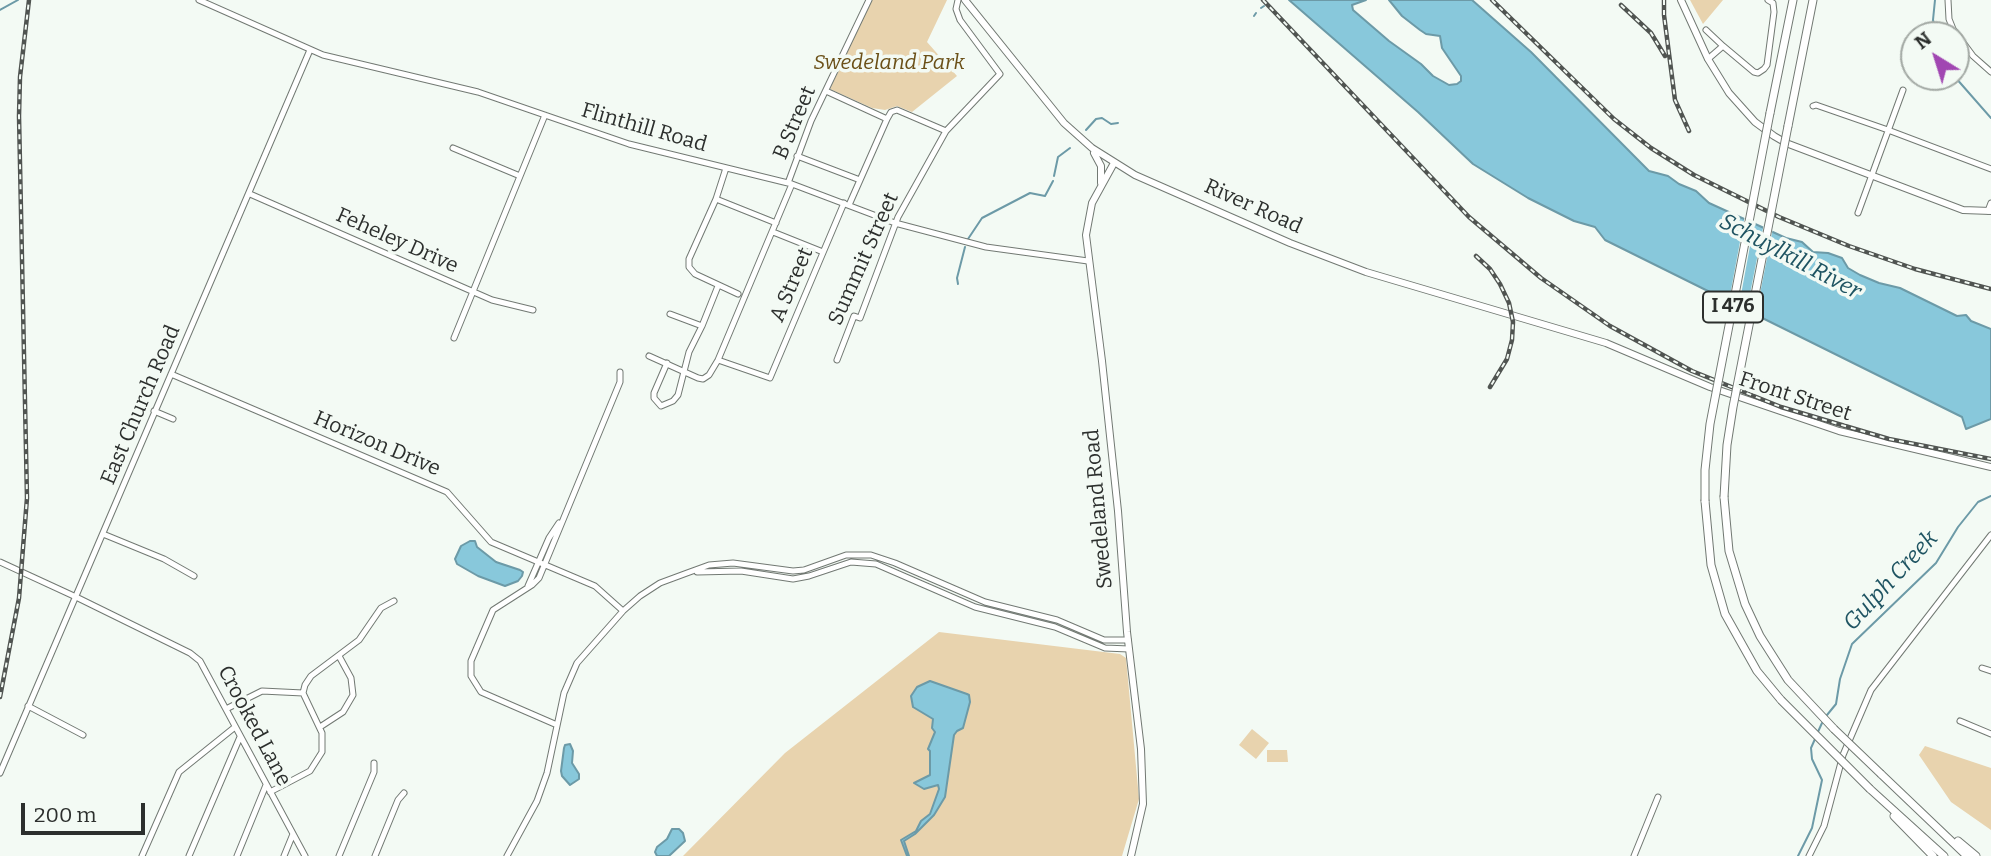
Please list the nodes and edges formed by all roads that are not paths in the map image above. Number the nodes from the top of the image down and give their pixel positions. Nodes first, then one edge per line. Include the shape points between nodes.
1 (199, 0) edge
2 (869, 0) edge
3 (958, 0) edge
4 (965, 0) edge
5 (1681, 0) edge
6 (1793, 0) edge
7 (1813, 0) edge
8 (1948, 0) edge
9 (1771, 2) edge
10 (1706, 30) dead end
11 (1723, 46) junction
12 (310, 50) junction
13 (1709, 60) junction
14 (1991, 72) edge
15 (826, 91) junction
16 (1903, 91) edge
17 (1813, 106) dead end
18 (545, 115) junction
19 (887, 119) junction
20 (1888, 130) junction
21 (946, 131) junction
22 (453, 148) dead end
23 (1092, 148) junction
24 (797, 156) junction
25 (1114, 163) junction
26 (726, 168) junction
27 (1991, 169) edge
28 (520, 176) junction
29 (1872, 176) junction
30 (860, 180) junction
31 (790, 184) junction
32 (1101, 186) junction
33 (250, 194) junction
34 (716, 199) junction
35 (1991, 203) edge
36 (846, 204) junction
37 (1989, 211) edge
38 (1858, 213) dead end
39 (776, 223) junction
40 (895, 223) junction
41 (773, 232) junction
42 (822, 252) junction
43 (1088, 261) junction
44 (718, 286) junction
45 (472, 292) junction
46 (738, 294) dead end
47 (533, 310) dead end
48 (670, 314) dead end
49 (702, 326) junction
50 (454, 338) dead end
51 (1595, 340) joint
52 (649, 356) dead end
53 (718, 360) junction
54 (837, 360) dead end
55 (667, 363) junction
56 (620, 372) dead end
57 (685, 372) junction
58 (171, 374) junction
59 (154, 411) junction
60 (173, 419) dead end
61 (1991, 467) edge
62 (103, 534) junction
63 (1991, 535) edge
64 (0, 562) edge
65 (541, 563) junction
66 (687, 573) junction
67 (194, 576) dead end
68 (76, 597) junction
69 (394, 601) dead end
70 (623, 611) junction
71 (1128, 640) junction
72 (1129, 649) junction
73 (339, 656) junction
74 (1982, 668) dead end
75 (1991, 671) edge
76 (303, 693) junction
77 (28, 706) junction
78 (226, 709) junction
79 (1960, 721) dead end
80 (557, 725) junction
81 (235, 727) junction
82 (320, 727) junction
83 (1991, 734) edge
84 (83, 735) dead end
85 (240, 736) junction
86 (374, 763) dead end
87 (0, 773) edge
88 (266, 785) junction
89 (1870, 789) junction
90 (270, 792) junction
91 (404, 793) dead end
92 (1658, 797) dead end
93 (1922, 810) junction
94 (293, 834) junction
95 (142, 856) edge
96 (189, 856) edge
97 (237, 856) edge
98 (284, 856) edge
99 (305, 856) edge
100 (339, 856) edge
101 (375, 856) edge
102 (507, 856) edge
103 (1131, 856) edge
104 (1634, 856) edge
105 (1809, 856) edge
106 (1933, 856) edge
107 (1944, 856) edge
108 (1967, 856) edge
109 (1976, 856) edge

1 - 12 street, Flinthill Road
2 - 15 street, B Street
3 - 21 street, Summit Street via 960,20 1000,74
4 - 23 main road, River Road via 1058,116
5 - 13 main road
6 - 89 highway, I 476, bridge via 1710,424 1705,470 1710,565 1725,614 1757,671
7 - 93 highway, I 476, bridge via 1733,407 1724,497 1729,551 1760,636 1788,680
8 - 14 street via 1952,29
9 - 11 street via 1774,12 1767,65 1761,72 1754,72
10 - 11 street
11 - 13 street
12 - 18 street, Flinthill Road via 478,92
12 - 33 street, East Church Road
13 - 29 main road via 1744,111 1774,136
15 - 19 street
15 - 24 street, B Street
16 - 20 street
17 - 20 street
18 - 26 street, Flinthill Road via 629,144
18 - 28 street
19 - 21 street via 897,110
19 - 30 street, A Street
20 - 27 street
20 - 29 street
21 - 40 street, Summit Street
22 - 28 street
23 - 25 main road, River Road
23 - 32 main road via 1101,166
24 - 30 street
24 - 31 street, B Street
25 - 32 main road, Swedeland Road
25 - 51 main road, River Road via 1290,243 1366,272
26 - 31 street, Flinthill Road
26 - 34 street
28 - 45 street
29 - 37 main road via 1963,210
29 - 38 street
30 - 36 street, A Street
31 - 36 street, Flinthill Road
31 - 39 street, B Street
32 - 43 main road, Swedeland Road via 1088,216
33 - 45 street, Feheley Drive
33 - 58 street, East Church Road
34 - 39 street
34 - 44 street via 689,267
35 - 37 street
36 - 40 street, Flinthill Road
36 - 42 street, A Street
39 - 41 street, B Street
40 - 43 street, Flinthill Road via 986,247
40 - 54 street, Summit Street via 860,318 854,316
41 - 42 street
41 - 53 street, B Street
42 - 53 street, A Street via 770,378
43 - 71 main road, Swedeland Road via 1117,498
44 - 46 street
44 - 49 street
45 - 47 street, Feheley Drive
45 - 50 street
48 - 49 street
49 - 57 street
51 - 61 main road, Front Street via 1710,387 1839,431
52 - 55 street
53 - 57 street via 703,379
55 - 57 street
55 - 57 street via 654,393 661,406 678,395
56 - 65 street via 620,382
58 - 59 street, East Church Road
58 - 65 street, Horizon Drive via 443,489 491,542
59 - 60 street
59 - 62 street, East Church Road
62 - 67 street
62 - 68 street, East Church Road
63 - 105 street via 1871,690
64 - 68 street, Crooked Lane
65 - 70 street, Horizon Drive via 595,586
65 - 80 street via 538,580 492,612 472,657 471,676 487,697
66 - 70 street via 650,588
66 - 71 street via 733,563 796,571 846,555 871,555 985,603 1057,620 1104,640
66 - 72 street via 741,571 793,579 851,562 870,562 975,607 1055,627 1105,648
68 - 77 street, East Church Road
68 - 78 street, Crooked Lane via 195,657 206,668
69 - 73 street via 381,608 363,637
70 - 80 street via 573,670
71 - 72 main road, Swedeland Road
72 - 103 main road, Swedeland Road via 1143,792 1140,827
73 - 76 street via 311,676
73 - 82 street via 351,678 353,695 343,712
74 - 75 street
76 - 78 street via 262,691
76 - 82 street
77 - 84 street
77 - 87 street, East Church Road
78 - 81 street, Crooked Lane
79 - 83 street
80 - 102 street via 537,801
81 - 85 street, Crooked Lane
81 - 95 street via 179,772
82 - 90 street via 323,747 316,765 306,775
85 - 88 street, Crooked Lane
85 - 96 street
86 - 100 street
88 - 90 street, Crooked Lane
88 - 97 street
89 - 106 highway
89 - 107 highway, I 476
90 - 94 street, Crooked Lane
91 - 101 street
92 - 104 street
93 - 108 highway, I 476
93 - 109 highway
94 - 98 street
94 - 99 street, Crooked Lane

